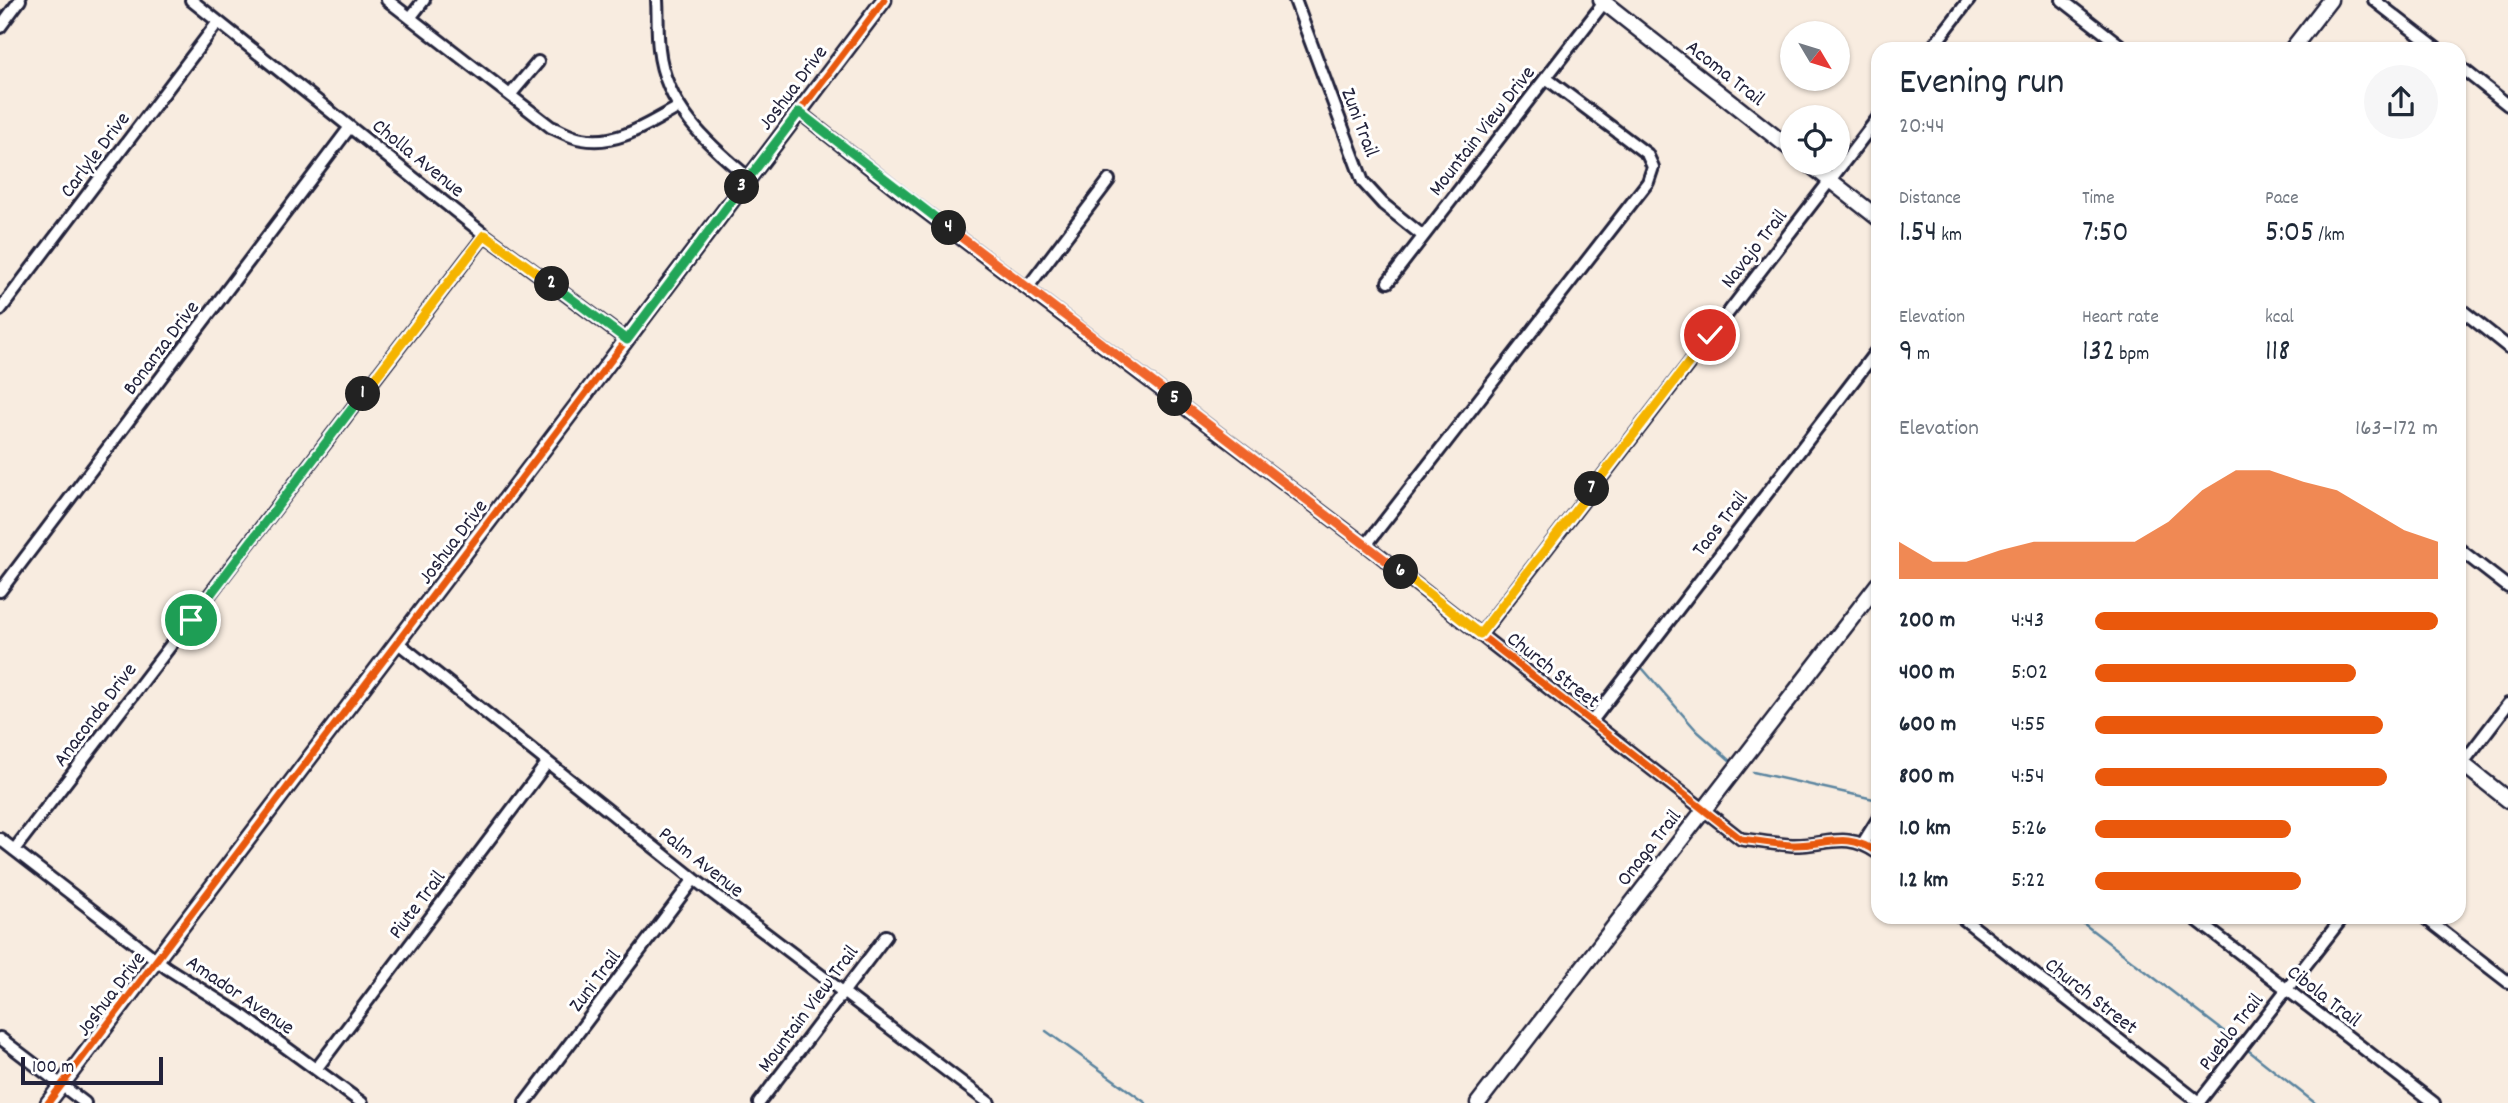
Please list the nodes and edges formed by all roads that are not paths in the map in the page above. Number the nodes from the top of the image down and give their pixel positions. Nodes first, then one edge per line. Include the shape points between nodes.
1 (20, 0) edge
2 (191, 0) edge
3 (387, 0) edge
4 (424, 0) edge
5 (657, 0) edge
6 (884, 0) edge
7 (1295, 0) edge
8 (1969, 0) edge
9 (2062, 0) edge
10 (2330, 0) edge
11 (2374, 0) edge
12 (1604, 1) edge
13 (410, 18) junction
14 (218, 22) junction
15 (0, 27) edge
16 (1936, 42) edge
17 (2111, 42) edge
18 (2297, 42) edge
19 (2428, 42) edge
20 (538, 62) dead end
21 (2466, 72) edge
22 (1546, 78) junction
23 (510, 95) junction
24 (2508, 105) edge
25 (679, 107) junction
26 (799, 112) junction
27 (350, 127) junction
28 (1871, 127) edge
29 (1780, 140) edge
30 (1824, 175) edge
31 (749, 178) junction
32 (1108, 180) dead end
33 (1830, 180) junction
34 (1871, 212) edge
35 (485, 235) junction
36 (1423, 236) junction
37 (1388, 282) dead end
38 (1028, 287) junction
39 (0, 310) edge
40 (2466, 314) edge
41 (627, 340) junction
42 (2508, 347) edge
43 (1871, 358) edge
44 (1366, 545) junction
45 (2466, 554) edge
46 (2508, 587) edge
47 (0, 591) edge
48 (1871, 593) edge
49 (1480, 634) junction
50 (397, 642) junction
51 (2508, 704) edge
52 (1592, 721) junction
53 (2466, 756) edge
54 (547, 763) junction
55 (2466, 768) edge
56 (2508, 800) edge
57 (1705, 809) junction
58 (1871, 830) edge
59 (0, 839) edge
60 (1863, 843) junction
61 (1871, 848) edge
62 (14, 850) junction
63 (694, 880) junction
64 (1970, 924) edge
65 (2202, 924) edge
66 (2338, 924) edge
67 (2433, 924) edge
68 (886, 936) dead end
69 (156, 960) junction
70 (2508, 982) edge
71 (2287, 989) junction
72 (843, 992) junction
73 (0, 1038) edge
74 (317, 1068) junction
75 (62, 1085) junction
76 (48, 1103) edge
77 (85, 1103) edge
78 (362, 1103) edge
79 (525, 1103) edge
80 (759, 1103) edge
81 (989, 1103) edge
82 (1478, 1103) edge
83 (2200, 1103) edge
84 (2434, 1103) edge

1 - 15 street
2 - 14 street, Cholla Avenue
3 - 13 street
4 - 13 street
5 - 25 street via 659,49
6 - 26 street, Joshua Drive
7 - 36 street, Zuni Trail via 1363,182
8 - 16 street
9 - 17 street
10 - 18 street
11 - 19 street
12 - 22 street, Mountain View Drive
12 - 29 street, Acoma Trail
13 - 23 street
14 - 27 street, Cholla Avenue
14 - 39 street, Carlyle Drive
20 - 23 street
21 - 24 street
22 - 36 street, Mountain View Drive
22 - 44 street via 1647,155 1653,167 1648,182
23 - 25 street via 551,127 580,139 604,141 631,133
25 - 31 street via 699,135
26 - 31 street, Joshua Drive
26 - 38 street, Church Street
27 - 35 street, Cholla Avenue
27 - 47 street, Bonanza Drive
28 - 33 street, Navajo Trail
30 - 33 street
31 - 41 street, Joshua Drive
32 - 38 street
33 - 34 street
33 - 49 street, Navajo Trail
35 - 41 street, Cholla Avenue
35 - 62 street, Anaconda Drive
36 - 37 street, Mountain View Drive
38 - 44 street, Church Street
40 - 42 street
41 - 50 street, Joshua Drive
43 - 52 street, Taos Trail
44 - 49 street, Church Street
45 - 46 street
48 - 57 street, Onaga Trail
49 - 52 street, Church Street
50 - 54 street, Palm Avenue
50 - 69 street, Joshua Drive
51 - 53 street
52 - 57 street, Church Street
54 - 63 street, Palm Avenue
54 - 74 street, Piute Trail
55 - 56 street
57 - 60 street, Church Street via 1741,839 1795,845 1836,840
57 - 82 street, Onaga Trail
58 - 60 street
59 - 62 street, Amador Avenue
60 - 61 street
62 - 69 street, Amador Avenue
63 - 72 street, Palm Avenue
63 - 79 street, Zuni Trail
64 - 83 street, Church Street
65 - 71 street, Cibola Trail
66 - 71 street, Pueblo Trail
67 - 70 street
68 - 72 street, Mountain View Trail
69 - 74 street, Amador Avenue
69 - 75 street, Joshua Drive
71 - 83 street, Pueblo Trail
71 - 84 street, Cibola Trail
72 - 80 street, Mountain View Trail
72 - 81 street, Palm Avenue
73 - 75 street
74 - 78 street, Amador Avenue
75 - 76 street, Joshua Drive
75 - 77 street

